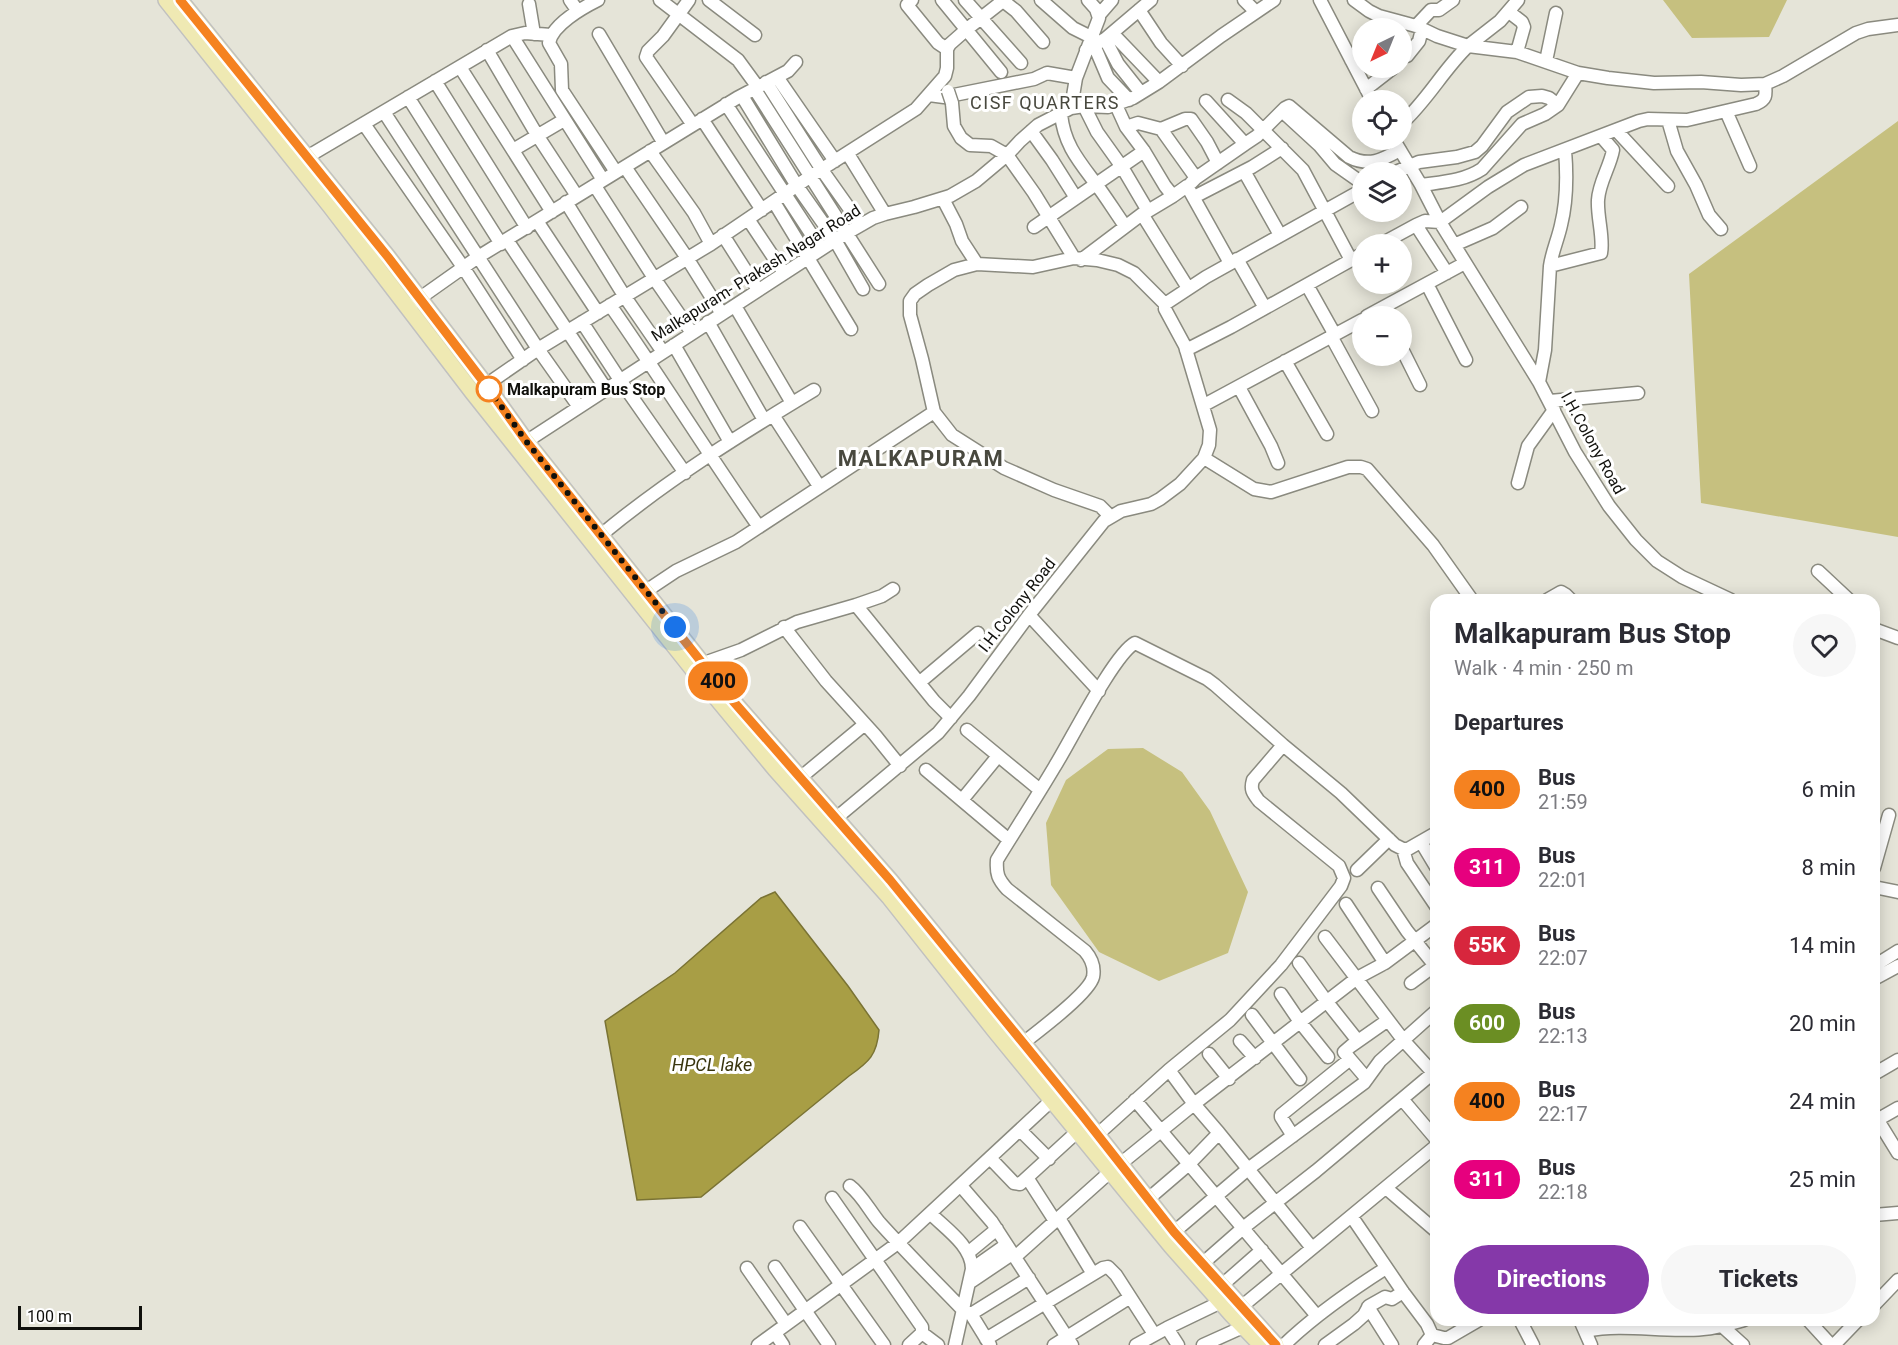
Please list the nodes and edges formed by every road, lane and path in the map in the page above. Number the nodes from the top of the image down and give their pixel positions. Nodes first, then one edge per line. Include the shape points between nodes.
1 (166, 0) edge
2 (180, 0) edge
3 (598, 0) edge
4 (660, 0) edge
5 (689, 0) edge
6 (709, 0) edge
7 (942, 0) edge
8 (965, 0) edge
9 (1003, 0) edge
10 (1041, 0) edge
11 (1088, 0) edge
12 (1112, 0) edge
13 (1151, 0) edge
14 (1244, 0) edge
15 (1274, 0) edge
16 (1320, 0) edge
17 (1354, 0) edge
18 (1453, 0) edge
19 (1518, 0) edge
20 (907, 2) edge
21 (529, 4) dead end
22 (574, 5) edge
23 (1139, 10) junction
24 (1256, 12) junction
25 (1509, 12) junction
26 (1556, 13) dead end
27 (679, 14) junction
28 (1099, 15) junction
29 (981, 20) junction
30 (1898, 25) edge
31 (1419, 28) junction
32 (967, 29) junction
33 (533, 30) junction
34 (554, 32) junction
35 (599, 34) dead end
36 (755, 35) dead end
37 (512, 36) junction
38 (1097, 41) junction
39 (1043, 42) dead end
40 (1468, 46) junction
41 (1412, 48) edge
42 (947, 49) junction
43 (487, 50) junction
44 (1517, 52) junction
45 (1351, 60) joint
46 (1546, 61) junction
47 (796, 62) dead end
48 (1021, 63) dead end
49 (1182, 66) junction
50 (460, 67) junction
51 (1001, 72) dead end
52 (1578, 73) junction
53 (1076, 78) junction
54 (1384, 78) edge
55 (435, 81) junction
56 (1159, 82) junction
57 (764, 83) junction
58 (1366, 90) edge
59 (1373, 90) edge
60 (1766, 90) junction
61 (947, 91) junction
62 (1141, 93) junction
63 (742, 96) junction
64 (408, 97) junction
65 (927, 98) junction
66 (1228, 99) dead end
67 (1129, 100) junction
68 (1206, 101) dead end
69 (726, 104) junction
70 (1116, 105) junction
71 (1558, 105) junction
72 (1072, 109) junction
73 (1282, 111) junction
74 (1726, 111) junction
75 (384, 112) junction
76 (1412, 113) edge
77 (564, 120) junction
78 (1668, 120) junction
79 (698, 122) junction
80 (364, 124) junction
81 (1126, 127) junction
82 (1161, 129) junction
83 (1262, 130) junction
84 (1616, 130) junction
85 (1031, 131) junction
86 (537, 135) junction
87 (1601, 136) junction
88 (663, 142) junction
89 (1245, 144) junction
90 (1282, 148) junction
91 (513, 150) junction
92 (1391, 150) edge
93 (1565, 150) junction
94 (650, 151) junction
95 (1144, 151) junction
96 (848, 154) junction
97 (1007, 155) junction
98 (307, 157) junction
99 (835, 161) junction
100 (1218, 162) junction
101 (1412, 165) edge
102 (1750, 166) dead end
103 (1122, 167) junction
104 (1412, 169) edge
105 (620, 170) junction
106 (822, 170) junction
107 (1244, 171) junction
108 (1352, 176) edge
109 (810, 177) junction
110 (599, 183) junction
111 (1096, 184) junction
112 (1421, 184) junction
113 (797, 186) junction
114 (1668, 186) dead end
115 (1192, 187) junction
116 (785, 194) junction
117 (1173, 196) junction
118 (1352, 196) edge
119 (943, 198) junction
120 (1076, 198) junction
121 (571, 199) junction
122 (774, 202) junction
123 (1521, 207) dead end
124 (762, 210) junction
125 (1324, 211) junction
126 (552, 212) junction
127 (1145, 212) junction
128 (885, 214) junction
129 (1049, 216) junction
130 (748, 219) junction
131 (1440, 222) junction
132 (532, 224) junction
133 (861, 225) junction
134 (1416, 225) junction
135 (1125, 226) junction
136 (1034, 227) dead end
137 (1722, 229) dead end
138 (846, 233) junction
139 (1399, 234) edge
140 (723, 235) junction
141 (1280, 235) junction
142 (835, 240) junction
143 (504, 242) junction
144 (711, 244) junction
145 (1454, 245) junction
146 (821, 249) junction
147 (1352, 251) edge
148 (478, 257) junction
149 (687, 258) junction
150 (808, 258) junction
151 (1078, 259) junction
152 (1352, 259) edge
153 (1234, 261) junction
154 (1465, 263) junction
155 (977, 264) junction
156 (1550, 266) junction
157 (463, 267) junction
158 (784, 273) junction
159 (1447, 273) junction
160 (654, 278) junction
161 (879, 284) dead end
162 (1427, 284) junction
163 (1307, 285) junction
164 (1188, 288) junction
165 (863, 289) dead end
166 (758, 290) junction
167 (625, 297) junction
168 (413, 303) junction
169 (1165, 304) junction
170 (610, 305) junction
171 (735, 306) junction
172 (1394, 306) edge
173 (1265, 308) junction
174 (598, 313) junction
175 (722, 314) junction
176 (582, 322) junction
177 (708, 322) junction
178 (1352, 325) edge
179 (851, 329) dead end
180 (569, 331) junction
181 (692, 333) junction
182 (1333, 335) junction
183 (674, 345) junction
184 (538, 349) junction
185 (1186, 350) junction
186 (663, 352) junction
187 (523, 360) junction
188 (1466, 360) dead end
189 (649, 361) junction
190 (1285, 362) junction
191 (1410, 366) edge
192 (620, 380) junction
193 (1539, 382) junction
194 (486, 385) junction
195 (1420, 385) dead end
196 (1239, 387) junction
197 (606, 389) junction
198 (814, 390) dead end
199 (1638, 393) dead end
200 (792, 403) junction
201 (1204, 405) junction
202 (1552, 406) junction
203 (579, 407) junction
204 (1372, 411) dead end
205 (934, 412) junction
206 (769, 418) junction
207 (1326, 434) dead end
208 (730, 442) junction
209 (522, 445) junction
210 (710, 456) junction
211 (1204, 458) junction
212 (1278, 463) dead end
213 (685, 473) junction
214 (1518, 483) dead end
215 (819, 486) junction
216 (1110, 516) junction
217 (759, 526) junction
218 (601, 535) junction
219 (1818, 571) dead end
220 (893, 589) dead end
221 (646, 591) junction
222 (1468, 594) edge
223 (1719, 594) edge
224 (1843, 594) edge
225 (856, 605) junction
226 (1029, 615) junction
227 (784, 627) junction
228 (1880, 631) edge
229 (978, 633) dead end
230 (1898, 638) edge
231 (704, 663) junction
232 (920, 682) junction
233 (1099, 691) junction
234 (951, 718) junction
235 (866, 724) junction
236 (967, 730) dead end
237 (1283, 745) junction
238 (765, 746) junction
239 (998, 756) junction
240 (900, 766) junction
241 (926, 770) dead end
242 (800, 778) junction
243 (1040, 790) junction
244 (962, 800) junction
245 (1889, 815) dead end
246 (830, 823) junction
247 (1430, 836) edge
248 (1389, 839) junction
249 (1009, 840) junction
250 (1421, 842) junction
251 (1880, 847) edge
252 (1403, 849) junction
253 (1430, 857) edge
254 (1357, 870) dead end
255 (1378, 888) dead end
256 (1880, 888) edge
257 (1898, 892) edge
258 (1430, 897) edge
259 (1346, 904) dead end
260 (1430, 930) edge
261 (1325, 937) dead end
262 (1416, 941) junction
263 (1898, 951) edge
264 (1430, 959) edge
265 (1880, 962) edge
266 (1299, 963) dead end
267 (1385, 963) junction
268 (1898, 966) edge
269 (1430, 970) edge
270 (1880, 976) edge
271 (1357, 978) junction
272 (1411, 983) dead end
273 (1281, 994) dead end
274 (1327, 1002) junction
275 (1252, 1015) dead end
276 (1430, 1017) edge
277 (1388, 1020) junction
278 (1300, 1022) junction
279 (1240, 1041) dead end
280 (1358, 1041) junction
281 (1404, 1041) junction
282 (1274, 1042) junction
283 (1017, 1047) junction
284 (1209, 1054) dead end
285 (1328, 1057) dead end
286 (1255, 1058) junction
287 (1349, 1060) junction
288 (1898, 1060) edge
289 (1169, 1070) junction
290 (1430, 1070) edge
291 (1880, 1070) edge
292 (1229, 1078) junction
293 (1430, 1078) edge
294 (1300, 1079) dead end
295 (1367, 1079) junction
296 (1402, 1099) junction
297 (1052, 1100) junction
298 (1135, 1100) junction
299 (1194, 1104) junction
300 (1898, 1108) edge
301 (1880, 1115) edge
302 (1880, 1124) edge
303 (1020, 1130) junction
304 (1078, 1131) junction
305 (1161, 1132) junction
306 (1430, 1132) edge
307 (1220, 1133) junction
308 (1097, 1135) junction
309 (1293, 1136) junction
310 (1897, 1150) edge
311 (1430, 1151) edge
312 (990, 1158) junction
313 (1049, 1158) junction
314 (1189, 1164) junction
315 (1115, 1168) junction
316 (1248, 1169) junction
317 (1028, 1179) junction
318 (850, 1186) dead end
319 (961, 1186) junction
320 (1386, 1188) junction
321 (1217, 1197) junction
322 (832, 1198) dead end
323 (1147, 1200) junction
324 (1275, 1203) junction
325 (1898, 1213) edge
326 (931, 1214) junction
327 (1880, 1214) edge
328 (1352, 1217) junction
329 (1057, 1220) junction
330 (1430, 1226) edge
331 (800, 1227) dead end
332 (1243, 1227) junction
333 (997, 1229) junction
334 (1174, 1232) junction
335 (898, 1243) junction
336 (1312, 1248) junction
337 (1262, 1250) junction
338 (969, 1252) junction
339 (1011, 1252) junction
340 (875, 1260) junction
341 (1202, 1264) junction
342 (775, 1267) dead end
343 (747, 1268) dead end
344 (1386, 1268) junction
345 (972, 1269) junction
346 (1094, 1274) junction
347 (1282, 1274) junction
348 (1029, 1278) junction
349 (1898, 1280) edge
350 (969, 1283) junction
351 (841, 1285) junction
352 (1221, 1286) junction
353 (1403, 1292) junction
354 (1129, 1298) junction
355 (1880, 1299) edge
356 (1221, 1302) junction
357 (1045, 1304) junction
358 (1368, 1307) junction
359 (805, 1311) junction
360 (1236, 1311) junction
361 (967, 1312) junction
362 (1317, 1316) junction
363 (786, 1324) junction
364 (1469, 1326) edge
365 (1522, 1326) edge
366 (1583, 1326) edge
367 (1632, 1326) edge
368 (1652, 1326) edge
369 (1722, 1326) edge
370 (1813, 1326) edge
371 (1851, 1326) edge
372 (1243, 1327) junction
373 (1167, 1328) junction
374 (775, 1333) junction
375 (922, 1333) junction
376 (1154, 1334) junction
377 (1434, 1339) edge
378 (1069, 1341) edge
379 (988, 1342) edge
380 (1139, 1344) edge
381 (1529, 1344) edge
382 (1829, 1344) edge
383 (758, 1345) edge
384 (783, 1345) edge
385 (829, 1345) edge
386 (884, 1345) edge
387 (910, 1345) edge
388 (938, 1345) edge
389 (955, 1345) edge
390 (1054, 1345) edge
391 (1178, 1345) edge
392 (1204, 1345) edge
393 (1261, 1345) edge
394 (1276, 1345) edge
395 (1284, 1345) edge
396 (1325, 1345) edge
397 (1392, 1345) edge
398 (1592, 1345) edge
399 (1743, 1345) edge

1 - 168 main road via 330,206
2 - 98 main road
3 - 22 street
4 - 27 street
5 - 27 street
6 - 36 street
7 - 32 street
8 - 29 street
9 - 29 street
9 - 39 street
10 - 38 street via 1073,28
11 - 28 street
12 - 28 street
13 - 23 street
14 - 24 street
15 - 24 street
16 - 45 street
17 - 31 street via 1379,16
18 - 31 street via 1439,10 1431,10
19 - 25 street
20 - 42 street
21 - 33 street
22 - 34 street
23 - 38 street
23 - 49 street
24 - 49 street
25 - 40 street
25 - 44 street via 1524,27
26 - 46 street
27 - 57 street
27 - 79 street via 646,54 647,60
28 - 38 street
29 - 32 street
29 - 48 street
30 - 60 street via 1862,30
31 - 40 street
31 - 41 street via 1419,41
32 - 42 street
32 - 51 street
33 - 34 street
33 - 37 street
34 - 105 street via 549,43 561,64 562,90
35 - 88 street
37 - 43 street
37 - 77 street
38 - 53 street
38 - 56 street
38 - 62 street
38 - 67 street via 1108,78
40 - 44 street
40 - 76 street
42 - 61 street
43 - 50 street
43 - 86 street
44 - 46 street
45 - 58 street
46 - 52 street
47 - 57 street via 788,71
49 - 56 street
50 - 55 street
50 - 91 street
52 - 60 street via 1638,82
52 - 71 street
53 - 65 street via 1047,73 1034,79
53 - 72 street
54 - 59 street
55 - 64 street
55 - 132 street
56 - 62 street
57 - 63 street
57 - 99 street
57 - 106 street
57 - 109 street
60 - 74 street via 1764,100
61 - 65 street
61 - 97 street via 954,126 965,142 991,146
62 - 67 street
63 - 69 street
63 - 113 street
64 - 75 street
64 - 143 street
65 - 96 street
66 - 83 street
67 - 70 street
68 - 89 street
69 - 79 street
69 - 116 street
70 - 72 street
70 - 81 street
71 - 101 street via 1542,96 1529,97 1507,112 1475,152
71 - 112 street via 1522,124 1475,174
72 - 85 street, Malkapuram- Prakash Nagar Road
72 - 103 street via 1097,132
72 - 111 street via 1067,139 1078,162
73 - 83 street
73 - 92 street via 1289,106 1349,158 1377,162
73 - 108 street
74 - 78 street
74 - 102 street
75 - 80 street
75 - 148 street
77 - 86 street
77 - 110 street
78 - 84 street via 1648,119
78 - 137 street via 1677,151 1709,215
79 - 88 street
79 - 124 street
80 - 98 street
80 - 157 street
81 - 82 street via 1138,123
81 - 95 street
82 - 100 street via 1191,119
82 - 115 street
83 - 89 street
83 - 90 street
84 - 87 street
84 - 114 street
85 - 97 street, Malkapuram- Prakash Nagar Road
85 - 120 street
86 - 91 street
86 - 121 street
87 - 93 street
87 - 156 street via 1613,150 1599,190 1601,253
88 - 94 street
89 - 100 street
90 - 107 street
90 - 125 street via 1306,175
91 - 126 street
93 - 131 street via 1524,165
93 - 156 street via 1561,226
94 - 105 street
94 - 144 street
95 - 103 street
95 - 117 street
96 - 99 street
96 - 128 street
97 - 119 street, Malkapuram- Prakash Nagar Road via 976,182
97 - 129 street
98 - 168 main road via 388,257
99 - 106 street
100 - 115 street
103 - 111 street
103 - 127 street
104 - 112 street, I.H.Colony Road
105 - 110 street
105 - 149 street
106 - 109 street
106 - 133 street
107 - 115 street
107 - 141 street
109 - 113 street
109 - 138 street
110 - 121 street
110 - 160 street
111 - 120 street
111 - 135 street
112 - 131 street, I.H.Colony Road
113 - 116 street
113 - 142 street
115 - 117 street
115 - 153 street
116 - 122 street
116 - 146 street
117 - 127 street
118 - 125 street
119 - 128 street, Malkapuram- Prakash Nagar Road
119 - 155 street
120 - 129 street
121 - 126 street
121 - 167 street
122 - 124 street
122 - 150 street
123 - 145 street via 1493,228
124 - 130 street
125 - 141 street
125 - 147 street
126 - 132 street
127 - 135 street
127 - 164 street
128 - 133 street, Malkapuram- Prakash Nagar Road
129 - 136 street
129 - 151 street
130 - 140 street
130 - 158 street
131 - 134 street
131 - 145 street, I.H.Colony Road
132 - 143 street
132 - 174 street
133 - 138 street, Malkapuram- Prakash Nagar Road
134 - 139 street
134 - 159 street
135 - 151 street
138 - 142 street, Malkapuram- Prakash Nagar Road
138 - 161 street
140 - 144 street
140 - 166 street
141 - 153 street
142 - 146 street, Malkapuram- Prakash Nagar Road
142 - 165 street
143 - 148 street
143 - 180 street
144 - 149 street
145 - 154 street, I.H.Colony Road
146 - 150 street, Malkapuram- Prakash Nagar Road
148 - 157 street
148 - 184 street
149 - 160 street
149 - 175 street
150 - 158 street, Malkapuram- Prakash Nagar Road
150 - 179 street
151 - 155 street via 1033,267
151 - 169 street via 1126,269
152 - 163 street
153 - 164 street
153 - 173 street
154 - 159 street
154 - 193 street, I.H.Colony Road
155 - 205 street via 954,270 910,301
156 - 193 street
157 - 168 street
157 - 187 street
158 - 166 street, Malkapuram- Prakash Nagar Road
159 - 162 street
160 - 167 street
160 - 181 street
162 - 172 street
162 - 188 street
163 - 173 street
163 - 182 street
164 - 169 street
166 - 171 street, Malkapuram- Prakash Nagar Road
167 - 170 street
167 - 186 street
168 - 194 main road
168 - 209 main road
169 - 185 street
170 - 174 street
170 - 189 street
171 - 175 street, Malkapuram- Prakash Nagar Road
171 - 200 street
173 - 185 street
174 - 176 street
175 - 177 street, Malkapuram- Prakash Nagar Road
176 - 180 street
176 - 192 street
177 - 181 street, Malkapuram- Prakash Nagar Road
177 - 206 street
178 - 182 street
180 - 184 street
180 - 197 street
181 - 183 street, Malkapuram- Prakash Nagar Road
182 - 190 street
182 - 204 street
183 - 186 street, Malkapuram- Prakash Nagar Road
183 - 208 street
184 - 187 street
184 - 203 street
185 - 201 street
186 - 189 street, Malkapuram- Prakash Nagar Road
187 - 194 street
189 - 192 street, Malkapuram- Prakash Nagar Road
189 - 210 street
190 - 196 street
190 - 207 street
191 - 195 street
192 - 197 street, Malkapuram- Prakash Nagar Road
192 - 213 street
193 - 202 street, I.H.Colony Road
194 - 209 main road
196 - 201 street
196 - 212 street
197 - 203 street, Malkapuram- Prakash Nagar Road
198 - 200 street
199 - 202 street
200 - 206 street
201 - 211 street via 1210,430
202 - 214 street via 1528,446
202 - 223 street, I.H.Colony Road via 1575,452 1636,540 1670,570
203 - 209 street, Malkapuram- Prakash Nagar Road
205 - 215 street
205 - 216 street via 952,435 1004,468 1100,506
206 - 208 street
206 - 215 street
208 - 210 street
209 - 218 main road
209 - 238 main road via 694,671
210 - 213 street
210 - 217 street
211 - 216 street via 1160,499
211 - 222 street via 1262,492 1348,467 1367,469 1433,545
213 - 218 street
215 - 217 street
216 - 226 street, I.H.Colony Road
217 - 221 street
218 - 221 main road
219 - 224 street
220 - 225 street
221 - 231 main road
225 - 227 street
225 - 232 street
226 - 233 street
226 - 234 street, I.H.Colony Road
227 - 231 street via 741,650
227 - 235 street
228 - 230 street
229 - 232 street
231 - 238 main road
232 - 234 street
233 - 237 street via 1124,651 1135,643 1215,684
233 - 243 street
234 - 240 street, I.H.Colony Road
235 - 240 street
235 - 242 street
236 - 239 street
237 - 248 street
237 - 289 street via 1253,780 1252,792 1339,866 1344,878 1316,921 1272,975 1230,1020
238 - 242 main road
238 - 246 main road
239 - 243 street
239 - 244 street
240 - 246 street, I.H.Colony Road
241 - 244 street
242 - 246 main road
243 - 249 street
244 - 249 street
245 - 251 street
246 - 283 main road via 890,880
247 - 250 street
248 - 252 street
248 - 254 street
249 - 283 street via 997,860 999,880 1085,951 1092,961 1093,974 1083,992
250 - 252 street
250 - 253 street
252 - 258 street via 1407,863
255 - 262 street
256 - 257 street
259 - 267 street
260 - 262 street
261 - 271 street
262 - 264 street
262 - 267 street
263 - 265 street
266 - 274 street
267 - 271 street
268 - 270 street
269 - 272 street
271 - 274 street
271 - 277 street
273 - 278 street
274 - 278 street
274 - 280 street
275 - 282 street
276 - 281 street
277 - 280 street
277 - 281 street
278 - 282 street
278 - 285 street
279 - 286 street
280 - 287 street via 1344,1052
281 - 290 street
281 - 295 street
282 - 286 street
282 - 294 street
283 - 297 main road
283 - 308 main road
284 - 292 street
286 - 292 street
287 - 295 street
287 - 309 street via 1281,1114
288 - 291 street
289 - 298 street
289 - 299 street
292 - 299 street
293 - 296 street
295 - 309 street
296 - 306 street
296 - 324 street
297 - 303 street
297 - 304 main road
298 - 305 street
298 - 308 street
299 - 305 street
299 - 307 street
300 - 301 street
302 - 310 street
303 - 312 street
303 - 313 street
304 - 313 street
304 - 315 main road
305 - 314 street
305 - 315 street
307 - 314 street
307 - 316 street
308 - 315 main road
309 - 316 street
311 - 320 street
312 - 317 street via 1017,1184
312 - 319 street
313 - 317 street
314 - 321 street
314 - 323 street
315 - 323 main road
315 - 329 street
315 - 356 main road via 1171,1246
316 - 321 street
316 - 324 street
317 - 329 street
318 - 335 street
319 - 326 street
319 - 333 street
320 - 328 street
320 - 330 street
321 - 332 street
321 - 334 street
322 - 340 street
323 - 334 main road
324 - 332 street
324 - 336 street
325 - 327 street
326 - 335 street
326 - 338 street
328 - 336 street
328 - 344 street
329 - 339 street
329 - 346 street
331 - 351 street
332 - 337 street
332 - 341 street
333 - 338 street
333 - 339 street
334 - 341 main road
335 - 340 street
335 - 361 street
336 - 347 street
337 - 347 street
337 - 352 street
338 - 345 street
339 - 345 street
339 - 348 street
339 - 350 street
340 - 351 street
340 - 375 street via 917,1319
341 - 352 main road
342 - 359 street
343 - 363 street
344 - 353 street
344 - 362 street
345 - 350 street
346 - 354 street via 1112,1269
346 - 357 street
347 - 360 street
347 - 362 street
348 - 357 street
348 - 361 street
349 - 355 street
350 - 361 street
351 - 359 street
351 - 386 street
352 - 360 main road
353 - 358 street
353 - 377 street
354 - 376 street
354 - 378 street
356 - 360 main road
356 - 373 street
357 - 378 street
357 - 379 street
358 - 396 street via 1354,1324
358 - 397 street
359 - 363 street
359 - 385 street
360 - 372 main road
360 - 394 main road
361 - 379 street
361 - 389 street
362 - 395 street
363 - 374 street
364 - 377 street via 1452,1336
365 - 381 street
366 - 398 street
367 - 368 street
369 - 399 street
370 - 382 street
371 - 382 street
372 - 392 street
372 - 393 main road
373 - 376 street
373 - 391 street
374 - 383 street
374 - 384 street
375 - 387 street
375 - 388 street
376 - 380 street
378 - 390 street

